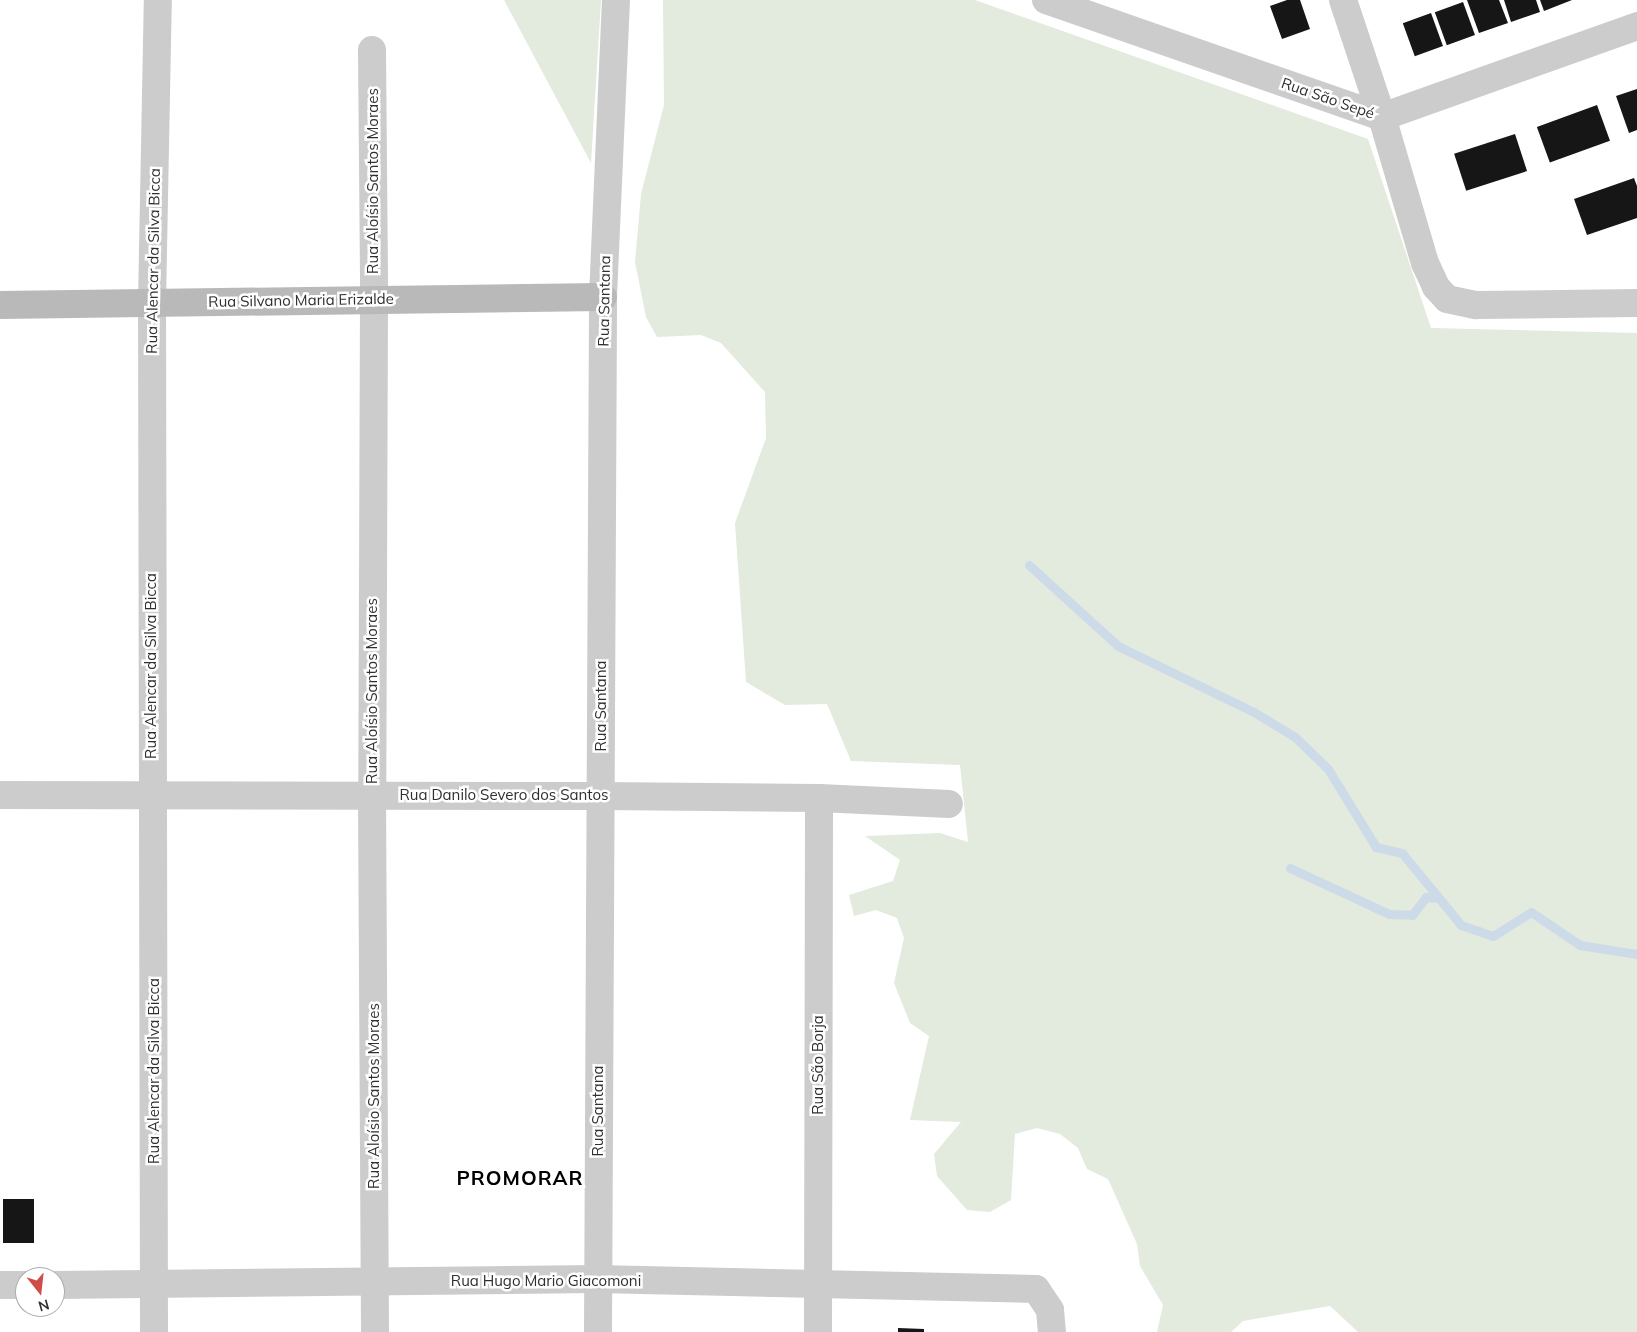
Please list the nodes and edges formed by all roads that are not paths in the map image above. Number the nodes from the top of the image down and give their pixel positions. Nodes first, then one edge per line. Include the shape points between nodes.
1 (158, 0) edge
2 (616, 0) edge
3 (1046, 0) edge
4 (1343, 0) edge
5 (1637, 26) edge
6 (372, 50) dead end
7 (1382, 117) junction
8 (603, 297) junction
9 (374, 299) junction
10 (152, 303) junction
11 (1637, 303) edge
12 (0, 305) edge
13 (372, 794) junction
14 (0, 795) edge
15 (151, 795) junction
16 (600, 796) junction
17 (819, 798) junction
18 (949, 804) dead end
19 (598, 1279) junction
20 (376, 1283) junction
21 (818, 1284) junction
22 (0, 1285) edge
23 (15, 1285) edge
24 (65, 1285) edge
25 (155, 1285) junction
26 (154, 1332) edge
27 (375, 1332) edge
28 (598, 1332) edge
29 (818, 1332) edge
30 (1052, 1332) edge

1 - 10 street, Rua Alencar da Silva Bicca
2 - 8 street, Rua Santana
3 - 7 street, Rua São Sepé
4 - 7 street
5 - 7 street, Rua São Sepé
6 - 9 street, Rua Aloísio Santos Moraes
7 - 11 street via 1425,263 1436,287 1447,299 1476,305
8 - 9 street, Rua Silvano Maria Erizalde
8 - 16 street, Rua Santana
9 - 10 street, Rua Silvano Maria Erizalde
9 - 13 street, Rua Aloísio Santos Moraes
10 - 12 street, Rua Silvano Maria Erizalde
10 - 15 street, Rua Alencar da Silva Bicca
13 - 15 street, Rua Danilo Severo dos Santos
13 - 16 street, Rua Danilo Severo dos Santos
13 - 20 street, Rua Aloísio Santos Moraes
14 - 15 street, Rua Danilo Severo dos Santos
15 - 25 street, Rua Alencar da Silva Bicca
16 - 17 street, Rua Danilo Severo dos Santos
16 - 19 street, Rua Santana
17 - 18 street, Rua Danilo Severo dos Santos
17 - 21 street, Rua São Borja
19 - 20 street, Rua Hugo Mario Giacomoni
19 - 21 street, Rua Hugo Mario Giacomoni
19 - 28 street, Rua Santana
20 - 25 street, Rua Hugo Mario Giacomoni
20 - 27 street, Rua Aloísio Santos Moraes
21 - 29 street, Rua São Borja
21 - 30 street, Rua Hugo Mario Giacomoni via 1036,1288 1050,1310
22 - 23 street
24 - 25 street, Rua Hugo Mario Giacomoni
25 - 26 street, Rua Alencar da Silva Bicca

